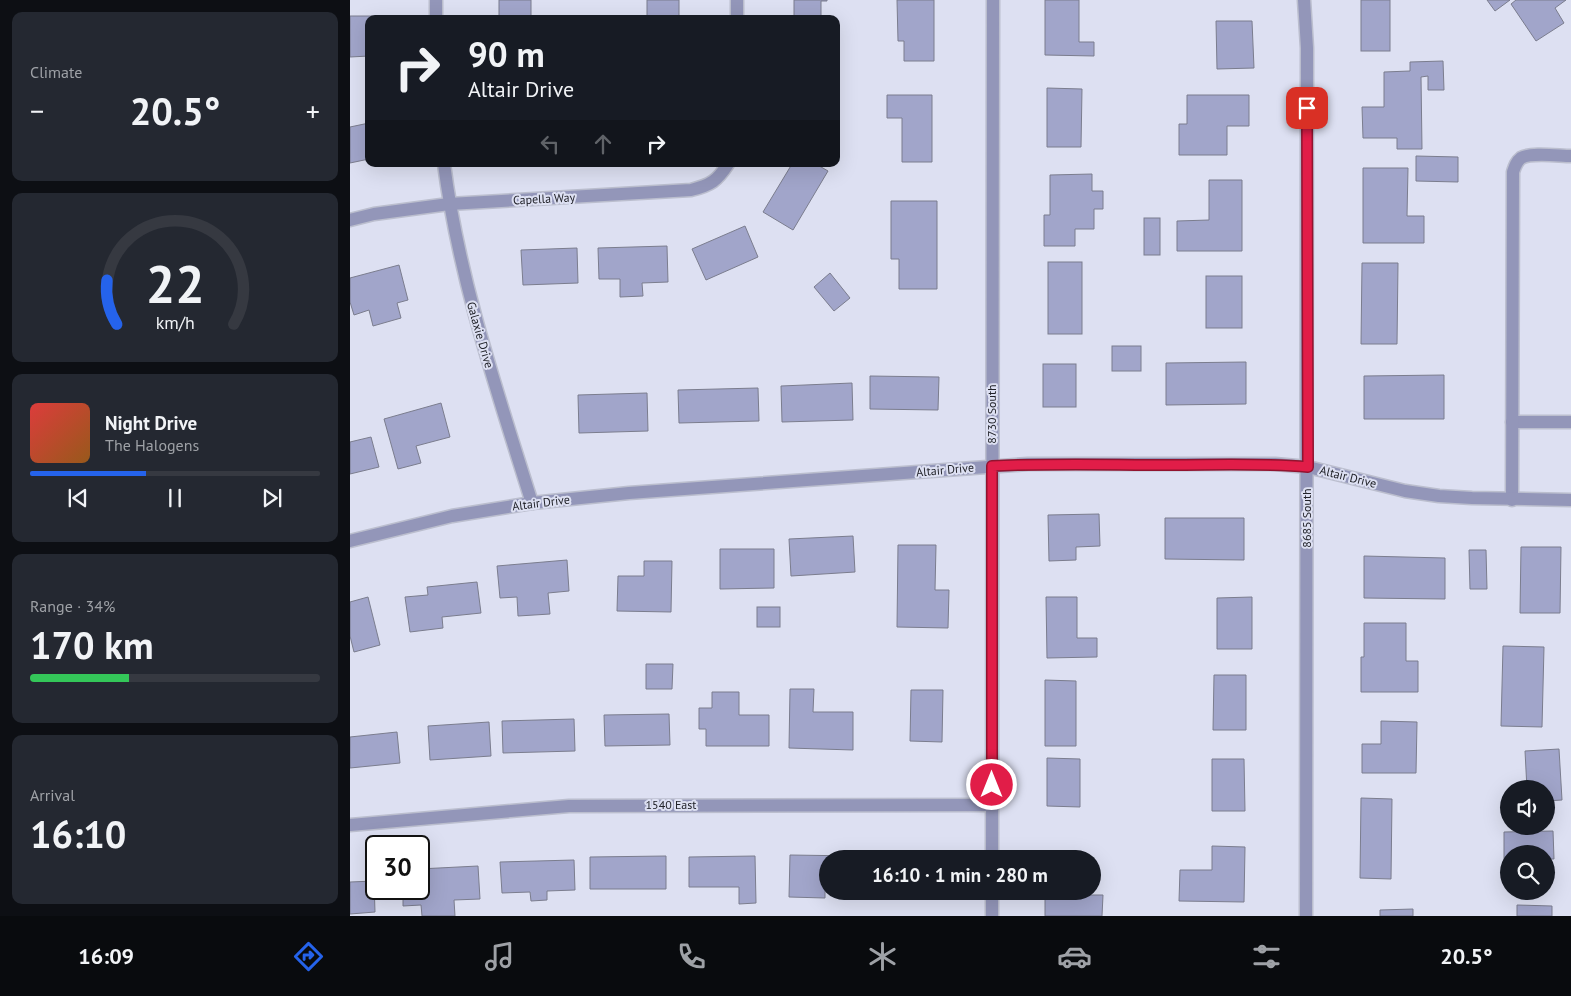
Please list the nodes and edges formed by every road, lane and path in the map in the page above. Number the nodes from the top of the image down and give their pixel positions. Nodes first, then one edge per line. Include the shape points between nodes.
1 (436, 0) edge
2 (737, 0) edge
3 (993, 0) edge
4 (1304, 0) edge
5 (436, 15) edge
6 (737, 15) edge
7 (1571, 156) edge
8 (444, 167) edge
9 (726, 167) edge
10 (449, 204) junction
11 (350, 220) edge
12 (1512, 422) junction
13 (1571, 422) edge
14 (992, 466) junction
15 (1308, 467) junction
16 (1512, 500) junction
17 (1571, 500) edge
18 (532, 503) junction
19 (350, 541) edge
20 (992, 805) junction
21 (350, 825) edge
22 (992, 850) edge
23 (992, 900) edge
24 (992, 916) edge
25 (1306, 916) edge

1 - 5 street
2 - 6 street
3 - 14 street, 8730 South
4 - 15 street, 8685 South via 1307,48
7 - 12 street via 1529,156 1515,164 1513,172
8 - 10 street, Galaxie Drive
9 - 10 street, Capella Way via 720,177 708,185 691,190
10 - 11 street, Capella Way
10 - 18 street, Galaxie Drive via 468,292
12 - 13 street
12 - 16 street
14 - 15 street, Altair Drive via 1275,464
14 - 18 street, Altair Drive
14 - 20 street, 8730 South
15 - 16 street, Altair Drive via 1405,491
15 - 25 street, 8685 South
16 - 17 street, Altair Drive
18 - 19 street, Altair Drive via 452,516
20 - 21 street, 1540 East via 569,806
20 - 22 street, 8730 South
23 - 24 street

